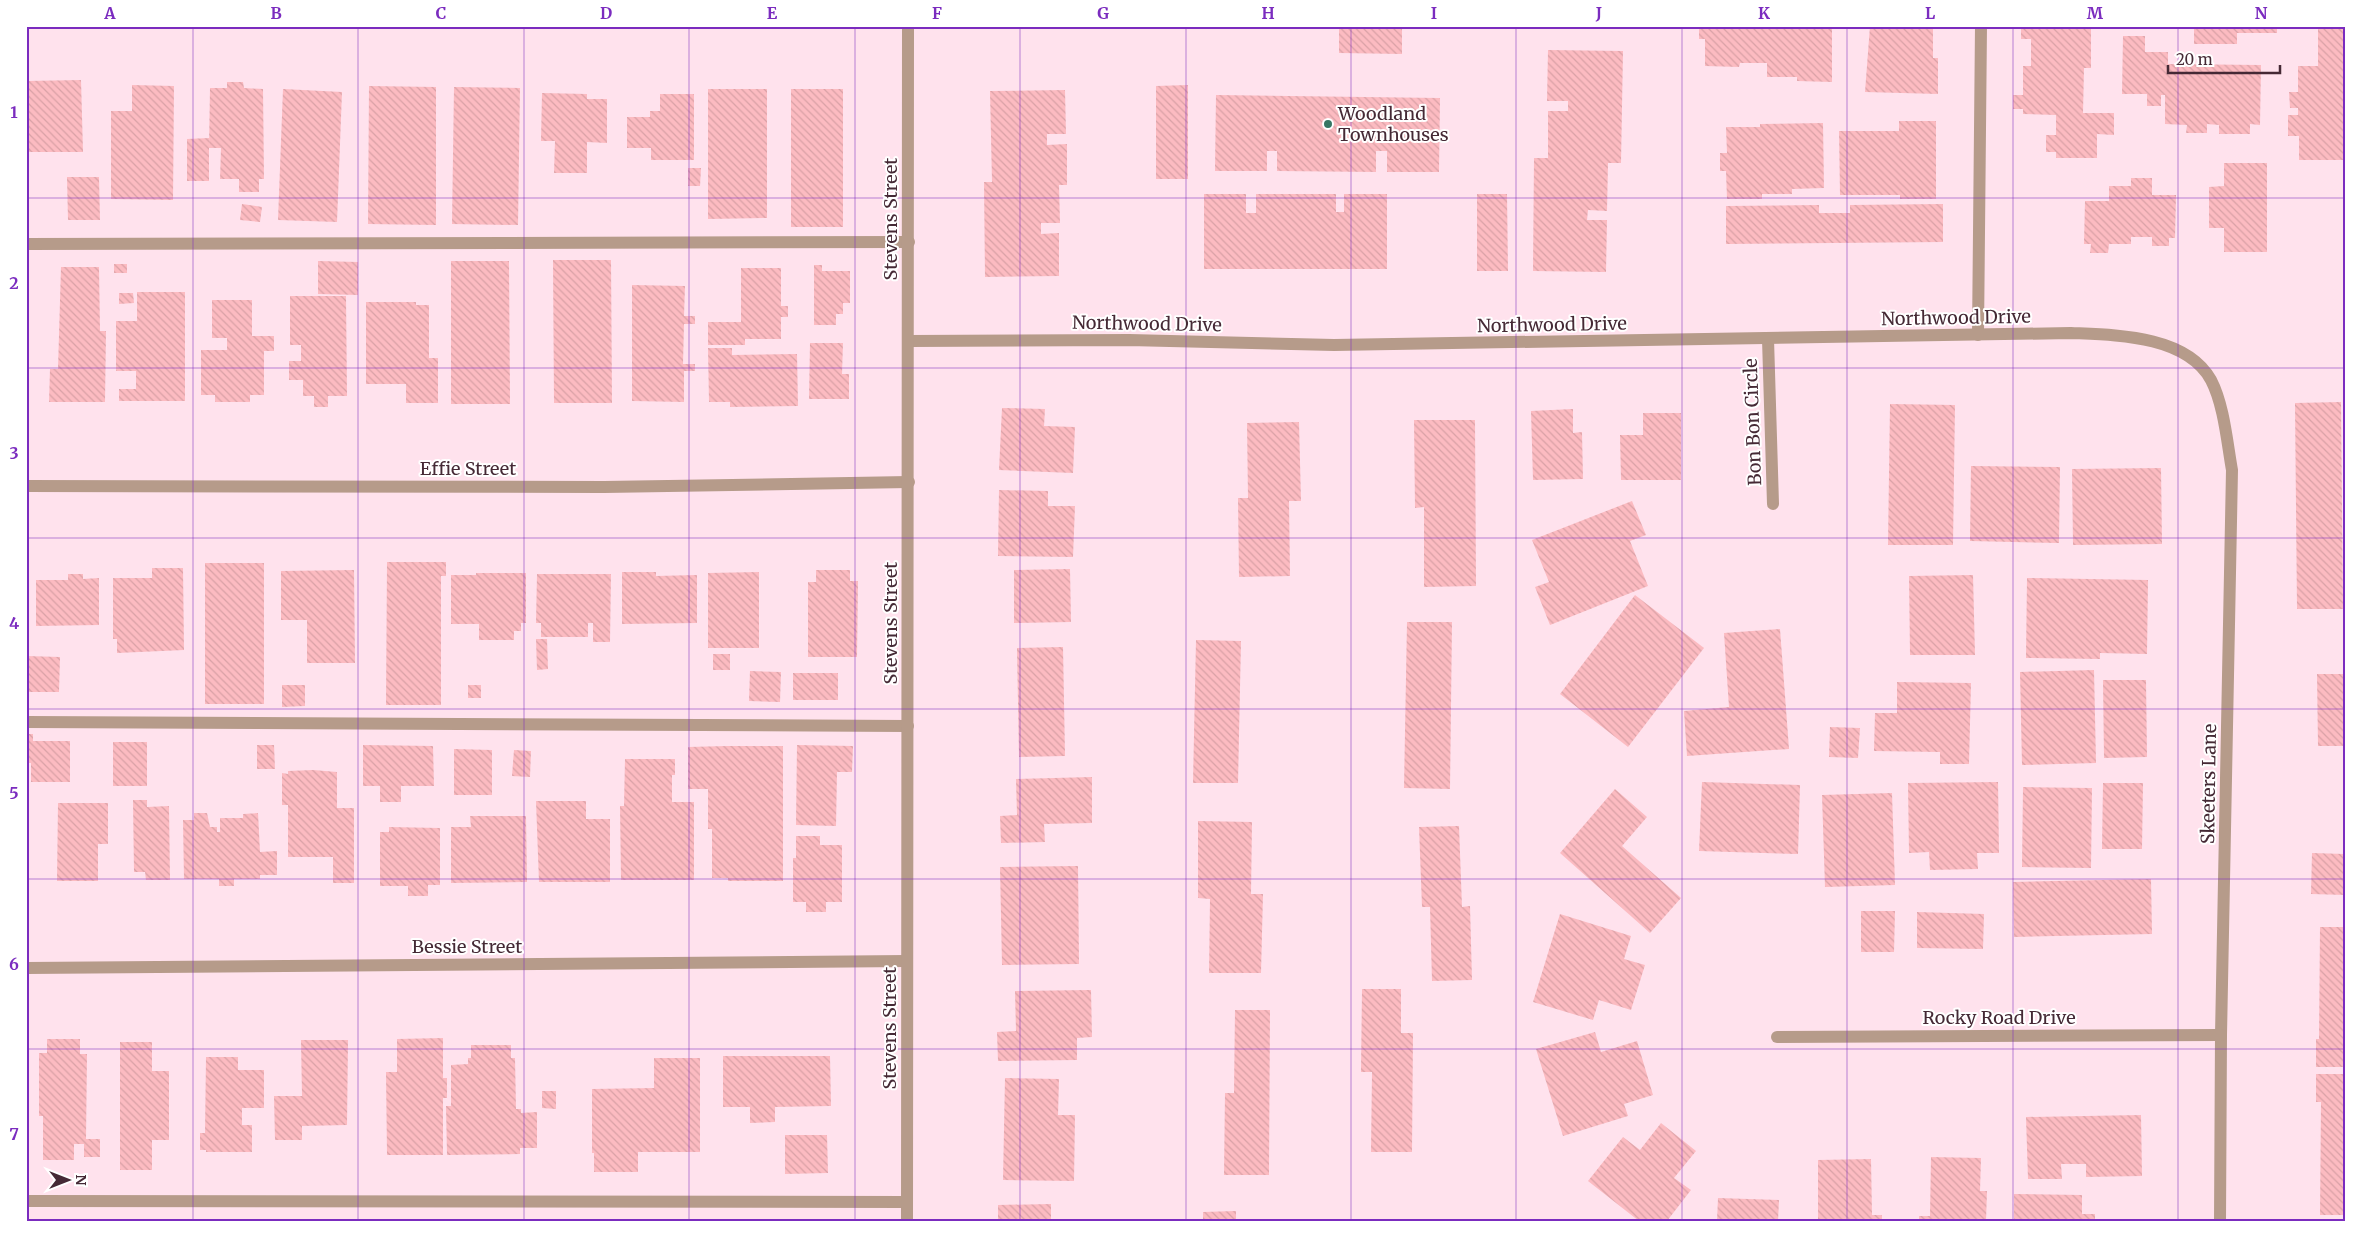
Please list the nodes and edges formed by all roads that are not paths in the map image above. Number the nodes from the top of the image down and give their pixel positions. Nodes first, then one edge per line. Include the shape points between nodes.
1 (908, 26) edge
2 (1981, 26) edge
3 (909, 242) junction
4 (26, 244) edge
5 (1978, 335) junction
6 (1768, 340) junction
7 (909, 341) junction
8 (2191, 358) joint
9 (909, 482) junction
10 (26, 486) edge
11 (1773, 504) dead end
12 (26, 722) edge
13 (908, 726) junction
14 (908, 961) junction
15 (26, 968) edge
16 (2221, 1035) junction
17 (1777, 1037) dead end
18 (26, 1201) edge
19 (907, 1202) junction
20 (907, 1221) edge
21 (2220, 1221) edge

1 - 3 street, Stevens Street
2 - 5 street
3 - 4 street
3 - 7 street, Stevens Street
5 - 6 street, Northwood Drive
5 - 8 street, Northwood Drive via 2126,335 2159,343
6 - 7 street, Northwood Drive via 1334,345 1129,340
6 - 11 street, Bon Bon Circle
7 - 9 street, Stevens Street
8 - 16 street, Skeeters Lane via 2210,380 2222,416 2232,470
9 - 10 street, Effie Street via 604,487
9 - 13 street, Stevens Street
12 - 13 street
13 - 14 street, Stevens Street
14 - 15 street, Bessie Street
14 - 19 street, Stevens Street
16 - 17 street, Rocky Road Drive
16 - 21 street, Skeeters Lane
18 - 19 street
19 - 20 street, Stevens Street

